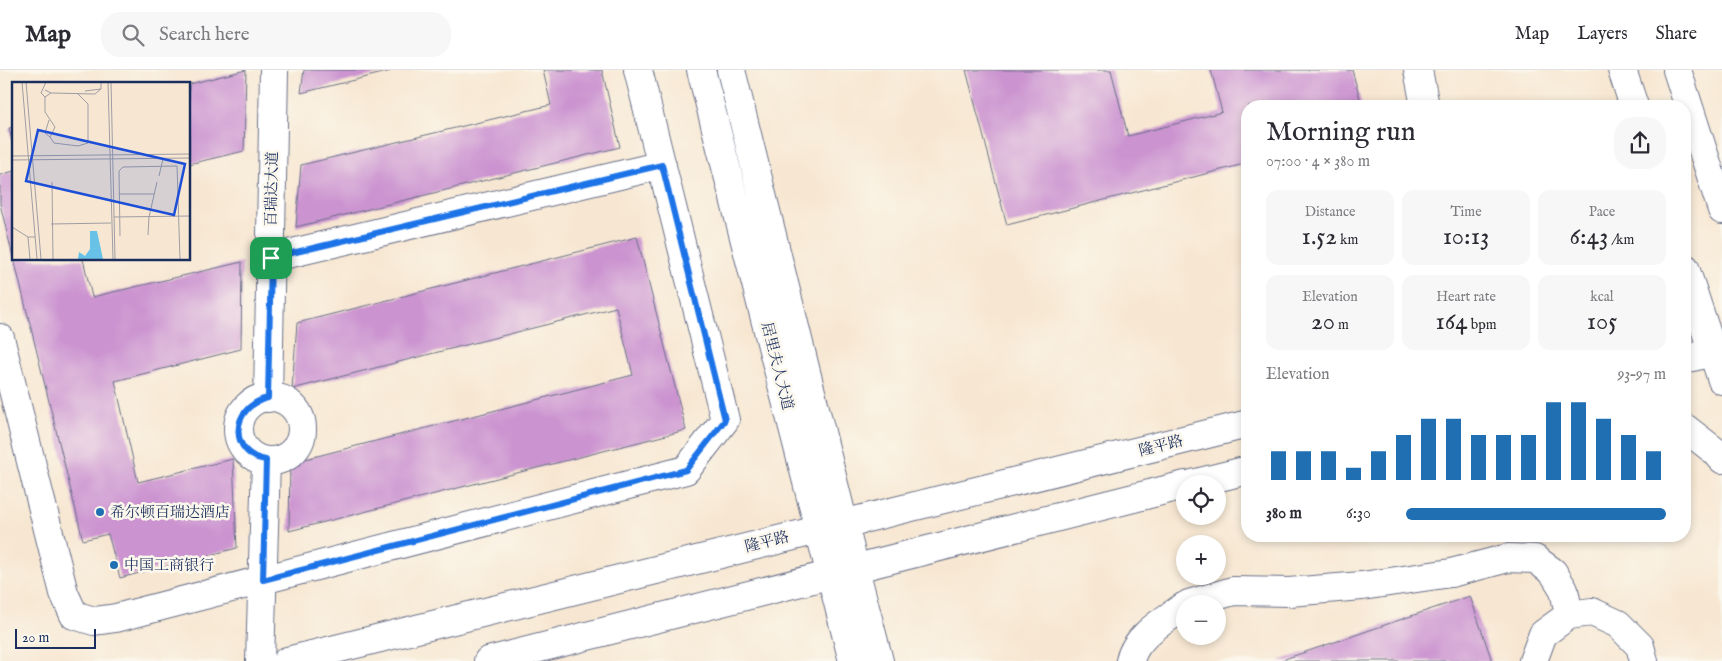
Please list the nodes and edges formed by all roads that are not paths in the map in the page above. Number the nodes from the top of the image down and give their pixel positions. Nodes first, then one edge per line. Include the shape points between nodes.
1 (274, 70) edge
2 (638, 70) edge
3 (701, 70) edge
4 (731, 70) edge
5 (1418, 70) edge
6 (1622, 70) edge
7 (1677, 70) edge
8 (1424, 100) edge
9 (1632, 100) edge
10 (1686, 100) edge
11 (1691, 115) edge
12 (1697, 134) junction
13 (662, 165) junction
14 (1722, 183) edge
15 (1722, 210) edge
16 (271, 258) junction
17 (1691, 284) edge
18 (1702, 313) edge
19 (0, 338) edge
20 (1717, 352) edge
21 (1691, 358) edge
22 (1722, 380) edge
23 (268, 398) junction
24 (1241, 426) edge
25 (1691, 433) edge
26 (1722, 459) edge
27 (266, 460) junction
28 (1241, 472) edge
29 (1226, 476) edge
30 (1176, 487) edge
31 (831, 527) junction
32 (843, 572) junction
33 (263, 580) junction
34 (1219, 595) edge
35 (1176, 612) edge
36 (1569, 615) junction
37 (260, 661) edge
38 (287, 661) edge
39 (488, 661) edge
40 (853, 661) edge
41 (879, 661) edge
42 (1130, 661) edge
43 (1533, 661) edge
44 (1644, 661) edge

1 - 16 main road, 百瑞达大道
2 - 13 main road
3 - 31 main road, 居里夫人大道
4 - 31 main road, 居里夫人大道
5 - 8 main road
6 - 9 main road
7 - 10 main road
11 - 12 main road
12 - 14 main road
12 - 15 main road
13 - 16 main road
13 - 33 main road via 725,420 686,470
16 - 23 main road, 百瑞达大道
17 - 18 main road
18 - 20 main road
19 - 33 main road via 64,593 74,615 94,621 116,618
20 - 21 main road
20 - 22 main road
23 - 27 main road via 248,406 238,425 243,446 250,454
23 - 27 main road via 287,402 295,409 302,428 301,438 289,455
24 - 31 main road, 隆平路
25 - 26 main road
27 - 33 main road
28 - 29 main road
30 - 32 main road
31 - 32 main road, 居里夫人大道
31 - 38 main road, 隆平路
32 - 39 main road
32 - 40 main road, 居里夫人大道
32 - 41 main road, 居里夫人大道
33 - 37 main road
34 - 36 main road via 1233,591 1289,592 1362,586 1451,573 1508,558 1535,560 1553,572 1564,590
35 - 42 main road via 1151,629
36 - 43 main road via 1543,634
36 - 44 main road via 1592,612 1618,624 1640,646

